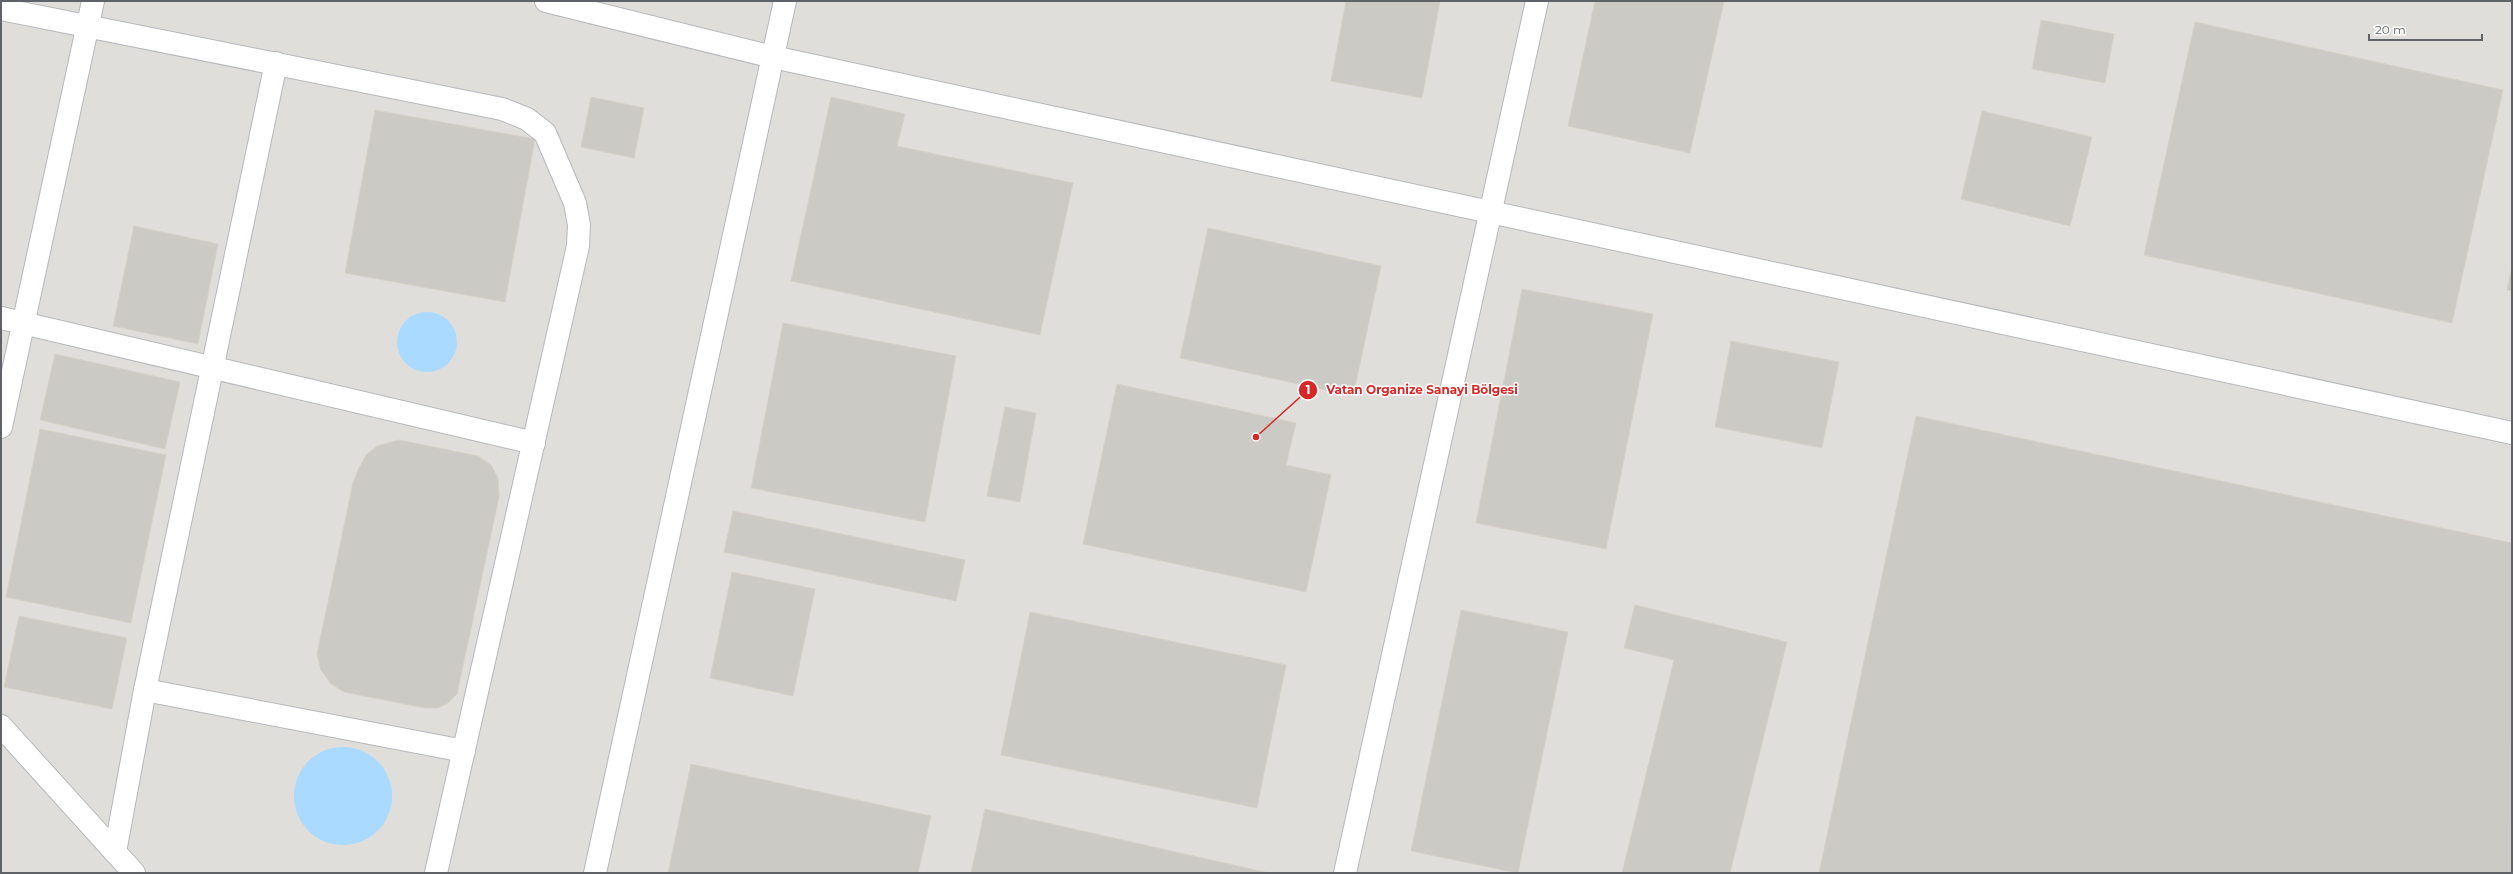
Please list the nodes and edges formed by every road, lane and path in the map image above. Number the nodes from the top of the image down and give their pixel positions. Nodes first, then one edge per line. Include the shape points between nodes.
1 (93, 1) edge
2 (546, 1) edge
3 (786, 1) edge
4 (1537, 1) edge
5 (1, 9) edge
6 (88, 25) junction
7 (773, 57) junction
8 (276, 63) junction
9 (1490, 212) junction
10 (1, 318) edge
11 (22, 322) junction
12 (213, 367) junction
13 (1, 428) edge
14 (2512, 433) edge
15 (534, 443) junction
16 (145, 690) junction
17 (1, 726) edge
18 (464, 751) junction
19 (115, 852) junction
20 (134, 873) edge
21 (436, 873) edge
22 (595, 873) edge
23 (1346, 873) edge

1 - 6 street
2 - 7 street
3 - 7 street
4 - 9 street
5 - 6 street
6 - 8 street
6 - 11 street
7 - 9 street
7 - 22 street
8 - 12 street
8 - 15 street via 502,109 527,119 545,133 575,203 580,225 578,246
9 - 14 street
9 - 23 street
10 - 11 street
11 - 12 street
11 - 13 street
12 - 15 street
12 - 16 street
15 - 18 street
16 - 18 street
16 - 19 street
17 - 19 street
18 - 21 street
19 - 20 street

